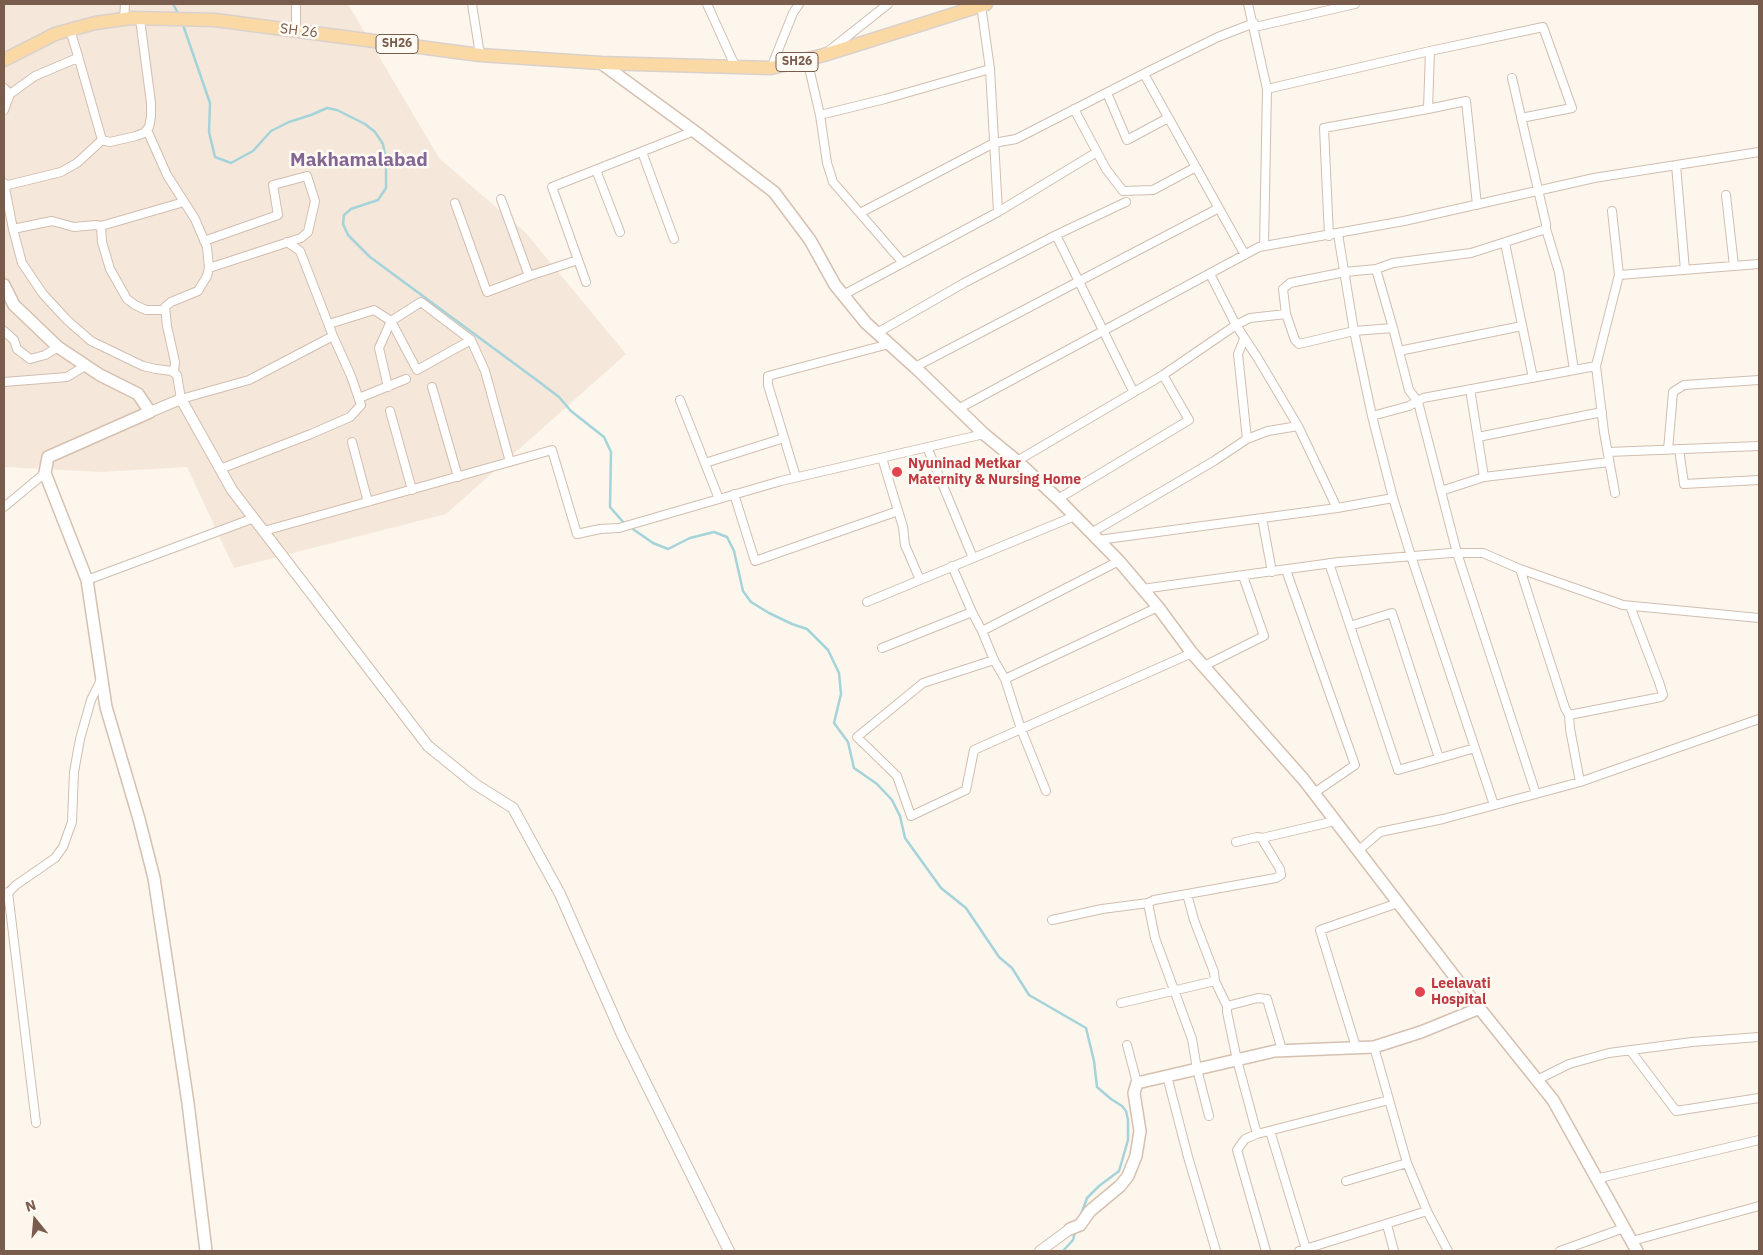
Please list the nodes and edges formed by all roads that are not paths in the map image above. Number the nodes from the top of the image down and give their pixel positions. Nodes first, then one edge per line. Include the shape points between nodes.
1 (125, 4) edge
2 (296, 4) edge
3 (472, 4) edge
4 (707, 4) edge
5 (799, 4) edge
6 (888, 4) edge
7 (1248, 4) edge
8 (1354, 4) edge
9 (984, 5) edge
10 (140, 18) junction
11 (124, 19) junction
12 (1254, 25) junction
13 (70, 30) junction
14 (296, 30) junction
15 (1430, 51) junction
16 (480, 55) junction
17 (824, 55) junction
18 (78, 56) junction
19 (807, 59) junction
20 (4, 60) edge
21 (601, 63) junction
22 (736, 68) junction
23 (771, 68) junction
24 (990, 69) junction
25 (1144, 74) junction
26 (1512, 78) dead end
27 (4, 88) edge
28 (1267, 90) junction
29 (1107, 93) junction
30 (10, 94) junction
31 (1074, 109) junction
32 (1428, 109) junction
33 (4, 110) edge
34 (820, 115) junction
35 (1168, 118) junction
36 (1521, 118) junction
37 (147, 130) junction
38 (694, 131) junction
39 (102, 140) junction
40 (994, 143) junction
41 (642, 152) junction
42 (1097, 152) junction
43 (1759, 152) edge
44 (1676, 165) junction
45 (1196, 167) junction
46 (596, 170) junction
47 (4, 184) edge
48 (1537, 191) junction
49 (1726, 194) dead end
50 (501, 199) dead end
51 (184, 202) junction
52 (1126, 202) dead end
53 (455, 203) dead end
54 (1477, 204) junction
55 (1218, 208) junction
56 (1612, 211) dead end
57 (998, 212) junction
58 (860, 213) junction
59 (101, 226) junction
60 (13, 229) junction
61 (1546, 229) junction
62 (620, 232) dead end
63 (1338, 234) junction
64 (1056, 235) junction
65 (1329, 236) junction
66 (674, 239) dead end
67 (204, 241) junction
68 (287, 242) junction
69 (1505, 243) junction
70 (1264, 246) junction
71 (1244, 255) junction
72 (578, 260) junction
73 (903, 263) junction
74 (1759, 264) edge
75 (1734, 266) junction
76 (209, 268) junction
77 (1376, 269) junction
78 (1684, 270) junction
79 (1345, 272) junction
80 (1210, 274) junction
81 (1619, 275) junction
82 (529, 276) junction
83 (1079, 281) junction
84 (586, 282) dead end
85 (4, 285) edge
86 (843, 295) junction
87 (166, 310) junction
88 (1286, 314) junction
89 (391, 321) junction
90 (329, 324) junction
91 (1236, 326) junction
92 (1522, 326) junction
93 (1393, 328) junction
94 (4, 331) edge
95 (1103, 331) junction
96 (1354, 331) junction
97 (877, 333) junction
98 (333, 336) junction
99 (1244, 339) junction
100 (471, 340) junction
101 (890, 344) junction
102 (58, 347) junction
103 (1399, 351) junction
104 (85, 366) junction
105 (1596, 366) junction
106 (915, 367) junction
107 (1574, 370) junction
108 (174, 373) junction
109 (1163, 374) junction
110 (1533, 378) junction
111 (406, 379) dead end
112 (1759, 380) edge
113 (4, 382) edge
114 (388, 387) junction
115 (432, 387) dead end
116 (1470, 389) junction
117 (1133, 391) junction
118 (359, 398) junction
119 (181, 399) junction
120 (680, 400) dead end
121 (1418, 402) junction
122 (958, 409) junction
123 (390, 411) dead end
124 (150, 412) junction
125 (1602, 412) junction
126 (1372, 416) junction
127 (1298, 426) junction
128 (984, 434) junction
129 (1478, 437) junction
130 (784, 438) junction
131 (1247, 439) junction
132 (352, 442) dead end
133 (927, 447) junction
134 (1758, 448) edge
135 (1679, 449) junction
136 (1668, 450) junction
137 (1608, 452) junction
138 (882, 458) junction
139 (1017, 461) junction
140 (510, 462) junction
141 (1609, 462) junction
142 (705, 463) junction
143 (220, 469) junction
144 (45, 473) junction
145 (458, 477) junction
146 (796, 477) junction
147 (1484, 477) junction
148 (1759, 480) edge
149 (412, 490) junction
150 (1441, 491) junction
151 (1615, 493) dead end
152 (734, 494) junction
153 (1393, 498) junction
154 (719, 499) junction
155 (1058, 499) junction
156 (368, 502) junction
157 (4, 507) edge
158 (1337, 508) junction
159 (898, 511) junction
160 (1075, 516) junction
161 (254, 518) junction
162 (1262, 518) junction
163 (264, 531) junction
164 (1095, 536) junction
165 (1457, 553) junction
166 (1411, 556) junction
167 (973, 558) junction
168 (1119, 561) junction
169 (1329, 563) junction
170 (952, 566) junction
171 (1520, 569) junction
172 (1286, 570) junction
173 (1272, 572) junction
174 (1243, 576) junction
175 (87, 580) junction
176 (920, 580) junction
177 (1142, 589) junction
178 (867, 602) dead end
179 (1630, 606) junction
180 (1158, 608) junction
181 (972, 612) junction
182 (1759, 618) edge
183 (1350, 626) junction
184 (982, 631) junction
185 (882, 648) dead end
186 (1192, 652) junction
187 (994, 660) junction
188 (1204, 666) junction
189 (1005, 679) junction
190 (101, 680) junction
191 (1570, 715) junction
192 (1759, 719) edge
193 (1021, 729) junction
194 (1475, 748) junction
195 (1439, 758) junction
196 (1580, 782) junction
197 (1046, 791) dead end
198 (1314, 793) junction
199 (1536, 794) junction
200 (1494, 805) junction
201 (1335, 821) junction
202 (1262, 838) junction
203 (1236, 842) dead end
204 (1358, 851) junction
205 (6, 894) edge
206 (1187, 894) junction
207 (1398, 902) junction
208 (1148, 903) junction
209 (1052, 920) dead end
210 (1215, 981) junction
211 (1174, 991) junction
212 (1122, 1003) dead end
213 (1227, 1006) junction
214 (1480, 1008) junction
215 (1759, 1037) edge
216 (1127, 1045) dead end
217 (1356, 1047) junction
218 (1374, 1047) junction
219 (1282, 1050) junction
220 (1630, 1050) junction
221 (1237, 1060) junction
222 (1197, 1069) junction
223 (1167, 1076) junction
224 (1537, 1080) junction
225 (1137, 1083) junction
226 (1759, 1098) edge
227 (1389, 1100) junction
228 (1209, 1116) dead end
229 (36, 1123) dead end
230 (1270, 1131) junction
231 (1257, 1134) junction
232 (1759, 1140) edge
233 (1407, 1163) junction
234 (1596, 1179) junction
235 (1346, 1181) dead end
236 (1759, 1206) edge
237 (1427, 1211) junction
238 (1387, 1225) junction
239 (1075, 1227) joint
240 (1624, 1228) junction
241 (1634, 1246) edge
242 (1303, 1250) edge
243 (206, 1251) edge
244 (729, 1251) edge
245 (1040, 1251) edge
246 (1216, 1251) edge
247 (1266, 1251) edge
248 (1394, 1251) edge
249 (1448, 1251) edge
250 (1560, 1251) edge

1 - 11 street
2 - 14 street
3 - 16 street
4 - 22 street
5 - 23 street
6 - 17 street
7 - 12 street
8 - 12 street
9 - 17 main road, SH26
9 - 24 street
10 - 11 main road, SH 26 / SH26
10 - 14 main road, SH 26 / SH26 via 215,20
10 - 37 street via 151,103 150,127
11 - 13 main road, SH 26 / SH26
12 - 25 street via 1218,37
12 - 28 street
13 - 18 street
13 - 20 main road, SH 26 / SH26 via 55,34
14 - 16 main road, SH 26 / SH26
15 - 28 street
15 - 32 street
15 - 36 street via 1543,27 1572,108
16 - 21 main road, SH 26 / SH26
17 - 19 main road, SH26
18 - 30 street via 35,76
18 - 39 street
19 - 23 main road, SH26
19 - 34 street
21 - 22 main road, SH26
21 - 38 main road
22 - 23 main road, SH26
24 - 34 street
24 - 40 street
25 - 29 street
25 - 35 street
26 - 36 street
27 - 30 street
28 - 70 street
29 - 31 street
29 - 35 street via 1127,140
30 - 33 street
31 - 40 street via 1016,139
31 - 42 street
32 - 54 street via 1466,101
32 - 65 street via 1324,128
34 - 58 street via 833,182
35 - 45 street
36 - 48 street
37 - 39 street via 120,140
37 - 51 street via 167,175
38 - 41 street
38 - 86 main road via 774,192 810,240 834,285
39 - 47 street via 77,163 61,172
40 - 57 street
40 - 58 street
41 - 46 street
41 - 66 street
42 - 45 street via 1123,191 1153,190
42 - 57 street
43 - 44 street
44 - 48 street
44 - 78 street
45 - 55 street
46 - 62 street
46 - 72 street via 552,187
47 - 60 street
48 - 54 street
48 - 61 street
49 - 75 street
50 - 82 street
51 - 59 street
51 - 67 street
52 - 64 street
53 - 82 street via 487,292
54 - 63 street
55 - 71 street
55 - 83 street
56 - 81 street
57 - 73 street
58 - 73 street
59 - 60 street via 74,227 52,221
59 - 87 street via 110,269 127,299 146,310
60 - 108 street via 22,263 43,294 90,341 143,366
61 - 69 street
61 - 107 street via 1559,272
63 - 65 street
63 - 79 street
64 - 83 street
64 - 97 street
65 - 70 street
67 - 68 street via 278,215 272,185 306,176 315,201 308,232
67 - 76 street
68 - 76 street
68 - 90 street via 300,251
69 - 77 street via 1471,253 1393,263
69 - 92 street
70 - 71 street
71 - 80 street
72 - 82 street
72 - 84 street
73 - 86 street
74 - 75 street
75 - 78 street
76 - 87 street via 198,291 171,302
77 - 79 street
77 - 93 street
78 - 81 street
79 - 88 street via 1290,283 1283,289
79 - 96 street
80 - 91 street
80 - 95 street
81 - 105 street
83 - 95 street
83 - 106 street
85 - 102 main road via 14,305
86 - 97 main road
87 - 108 street
88 - 91 street via 1250,318
88 - 96 street via 1299,344
89 - 90 street via 374,310
89 - 100 street via 421,302
89 - 100 street via 417,370
89 - 114 street via 379,348
90 - 98 street
91 - 99 street
91 - 109 street
92 - 103 street
92 - 110 street
93 - 96 street
93 - 103 street
94 - 102 street via 14,340 17,349 30,359
95 - 117 street
95 - 122 street
96 - 126 street
97 - 101 main road
98 - 118 street
98 - 119 street via 248,380
99 - 127 street
99 - 131 street via 1238,354
100 - 140 street via 485,372
101 - 106 main road
101 - 130 street via 768,376
102 - 104 main road
103 - 121 street via 1409,390
104 - 113 street via 67,377
104 - 124 main road via 138,394
105 - 107 street
105 - 125 street
106 - 122 main road
107 - 110 street
108 - 119 street
109 - 117 street
109 - 155 street via 1189,420
110 - 116 street
111 - 114 street
112 - 136 street via 1684,385 1672,392
114 - 118 street
115 - 145 street
116 - 121 street via 1423,398
116 - 129 street
117 - 139 street
118 - 143 street via 362,405 350,417
119 - 124 street
119 - 143 street
120 - 142 street
121 - 126 street
121 - 150 street
122 - 128 main road
123 - 149 street
124 - 144 main road via 48,457
125 - 129 street
125 - 137 street
126 - 153 street
127 - 131 street via 1268,431
127 - 158 street
128 - 133 street
128 - 139 main road
129 - 147 street
130 - 142 street
130 - 146 street
131 - 164 street
132 - 156 street
133 - 138 street
133 - 167 street
134 - 135 street
135 - 136 street
135 - 148 street via 1684,484
136 - 137 street
137 - 141 street
138 - 146 street
138 - 159 street
139 - 155 main road
140 - 145 street
140 - 154 street via 552,450 577,534 619,528
141 - 147 street
141 - 151 street
142 - 154 street
143 - 161 street
144 - 157 street
144 - 175 main road
145 - 149 street
146 - 152 street
147 - 150 street
149 - 156 street
150 - 165 street
152 - 154 street
152 - 159 street via 755,561
153 - 158 street
153 - 166 street
155 - 160 main road
156 - 163 street
158 - 162 street
159 - 176 street via 904,527 905,545
160 - 164 main road
160 - 167 street
161 - 163 street
161 - 175 street
162 - 164 street
162 - 173 street
163 - 244 street via 428,746 513,808 560,894 622,1035
164 - 168 main road
165 - 166 street
165 - 171 street via 1483,554
165 - 199 street
166 - 169 street
166 - 194 street
167 - 170 street
168 - 177 main road
168 - 184 street
169 - 172 street
169 - 183 street
170 - 176 street
170 - 181 street
171 - 179 street
171 - 191 street
172 - 173 street
172 - 198 street via 1355,766
173 - 174 street
174 - 177 street
174 - 188 street via 1264,636
175 - 190 main road
176 - 178 street
177 - 180 main road
179 - 182 street
179 - 191 street via 1663,695
180 - 186 main road
180 - 189 street
181 - 184 street
181 - 185 street
183 - 195 street via 1398,770
183 - 195 street via 1392,613
184 - 187 street
186 - 188 main road
186 - 193 street
187 - 189 street
187 - 193 street via 923,682 857,738 897,776 911,816 966,790 974,750
188 - 198 main road
189 - 193 street
190 - 205 street via 91,700 80,739 74,772 72,822 64,847 55,858
190 - 243 main road via 154,878 188,1103
191 - 196 street
192 - 196 street
193 - 197 street
194 - 195 street
194 - 200 street
196 - 199 street
198 - 201 main road
199 - 200 street
200 - 204 street via 1380,832
201 - 202 street
201 - 204 main road
202 - 203 street
202 - 206 street via 1281,875
204 - 207 main road
205 - 229 street
206 - 208 street
206 - 210 street
207 - 214 main road
207 - 217 street via 1320,930
208 - 209 street via 1102,908
208 - 211 street via 1155,938
210 - 211 street
210 - 213 street
211 - 212 street
211 - 222 street via 1192,1038
213 - 219 street via 1258,998 1267,999
213 - 221 street
214 - 218 main road
214 - 224 main road
215 - 220 street
216 - 225 street
217 - 218 main road
217 - 219 main road
218 - 227 street
219 - 221 main road
220 - 224 street via 1568,1064
220 - 226 street via 1676,1111
221 - 222 main road
221 - 231 street
222 - 223 main road
222 - 228 street
223 - 225 main road
223 - 246 street
224 - 234 main road via 1553,1100
225 - 239 main road via 1134,1093 1140,1131 1136,1156 1128,1176
227 - 230 street
227 - 233 street
230 - 231 street
230 - 242 street
231 - 247 street via 1245,1139 1238,1150
232 - 234 street
233 - 235 street
233 - 237 street
234 - 240 main road
236 - 241 street
237 - 238 street
237 - 249 street
238 - 242 street
238 - 248 street
239 - 245 street
240 - 241 main road
240 - 250 street

